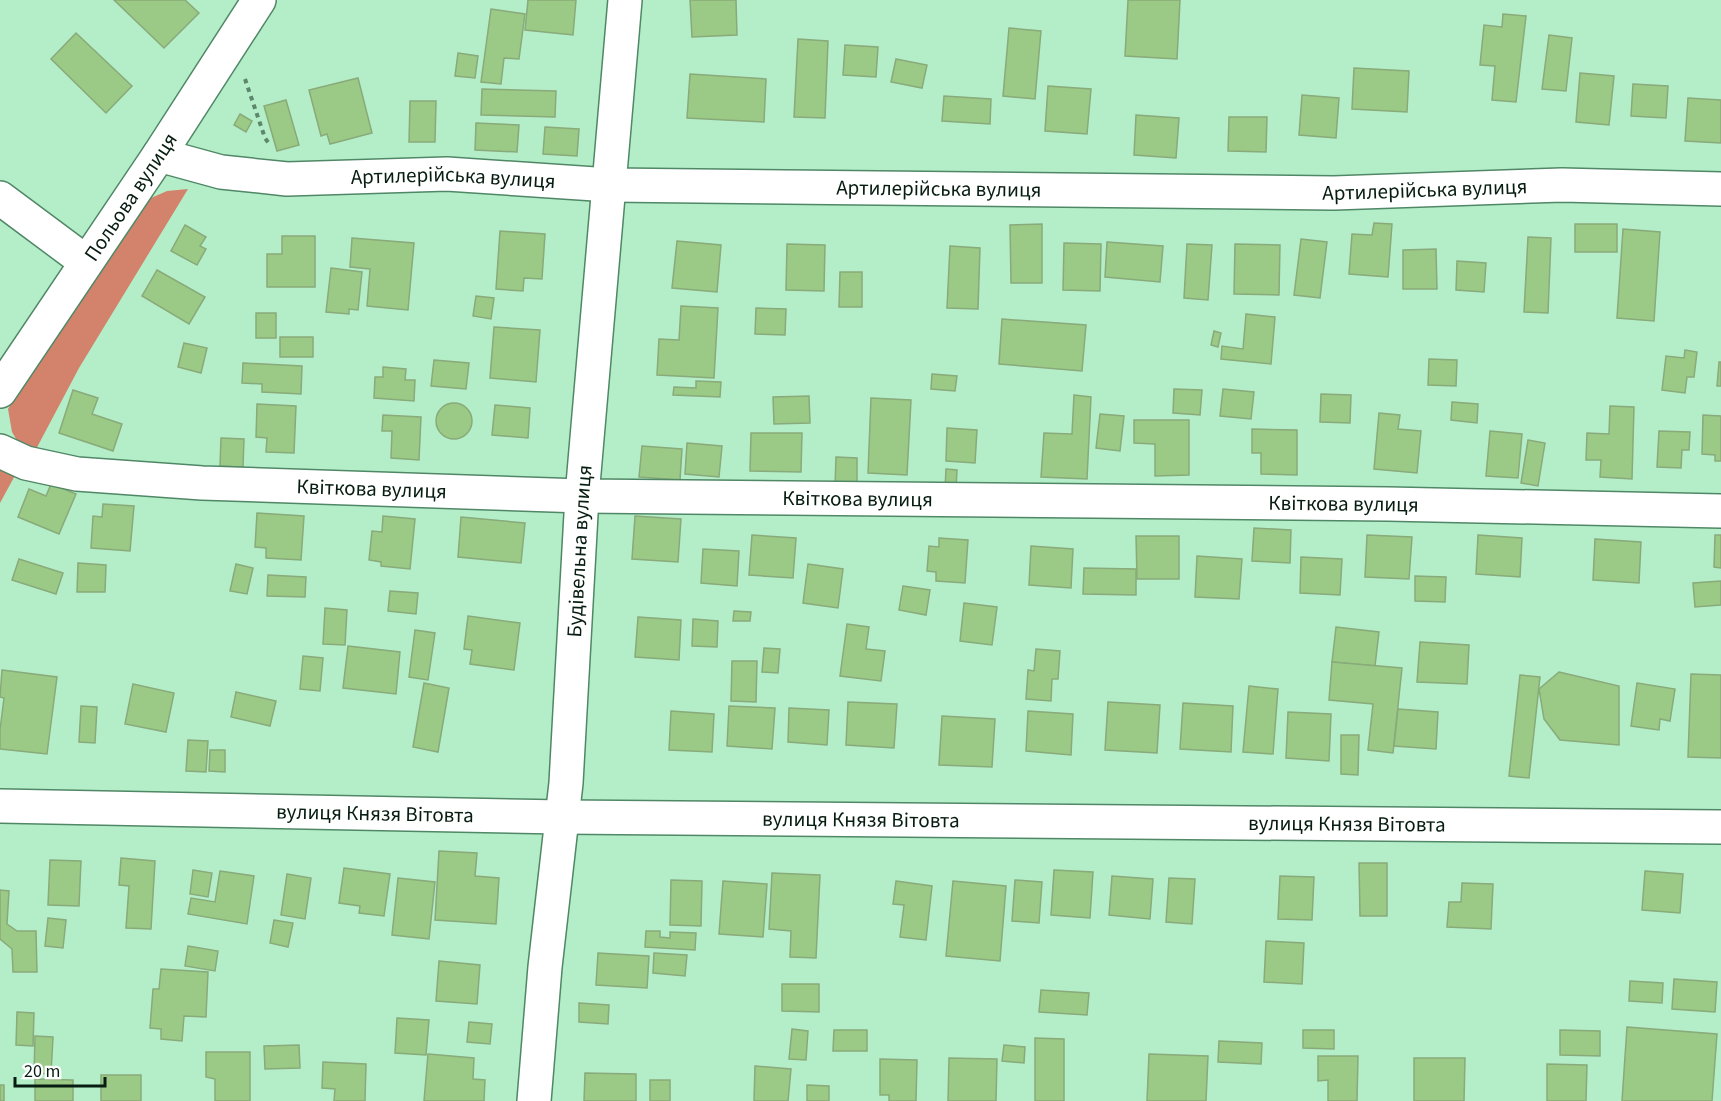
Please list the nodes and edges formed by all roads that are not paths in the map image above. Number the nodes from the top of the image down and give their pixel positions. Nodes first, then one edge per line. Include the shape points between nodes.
1 (259, 0) edge
2 (625, 0) edge
3 (159, 155) junction
4 (610, 185) junction
5 (1721, 189) edge
6 (0, 198) edge
7 (86, 262) junction
8 (0, 391) edge
9 (0, 451) edge
10 (582, 496) junction
11 (1721, 511) edge
12 (0, 806) edge
13 (562, 817) junction
14 (1721, 826) edge
15 (534, 1101) edge

1 - 3 street, Польова вулиця
2 - 4 street, Будівельна вулиця
3 - 4 street, Артилерійська вулиця via 221,172 296,179 447,174
3 - 7 street, Польова вулиця
4 - 5 street, Артилерійська вулиця via 1334,193 1562,185
4 - 10 street, Будівельна вулиця
6 - 7 street
7 - 8 street, Польова вулиця
9 - 10 street, Квіткова вулиця via 26,463 77,474 202,483
10 - 11 street, Квіткова вулиця
10 - 13 street, Будівельна вулиця
12 - 13 street, вулиця Князя Вітовта
13 - 14 street, вулиця Князя Вітовта
13 - 15 street, Будівельна вулиця

